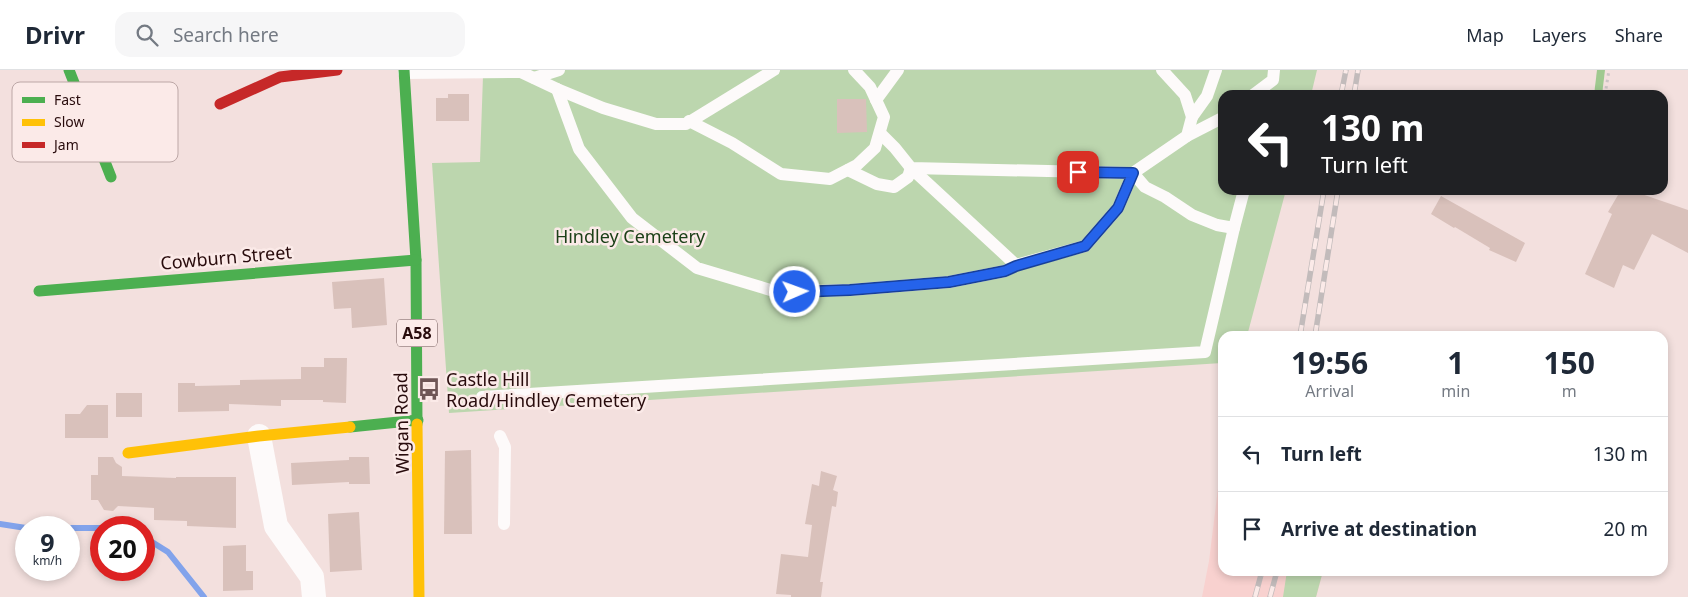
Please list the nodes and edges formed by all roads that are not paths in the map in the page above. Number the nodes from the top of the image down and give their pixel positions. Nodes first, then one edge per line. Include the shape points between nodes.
1 (69, 70) edge
2 (337, 70) edge
3 (559, 70) edge
4 (774, 70) edge
5 (854, 70) edge
6 (898, 70) edge
7 (1162, 70) edge
8 (1216, 70) edge
9 (404, 71) edge
10 (1273, 75) edge
11 (534, 78) junction
12 (74, 82) edge
13 (558, 89) junction
14 (1258, 90) edge
15 (1270, 90) edge
16 (876, 100) junction
17 (220, 104) dead end
18 (1192, 117) junction
19 (1218, 120) edge
20 (689, 121) junction
21 (880, 133) junction
22 (1187, 136) junction
23 (105, 162) edge
24 (911, 168) junction
25 (848, 170) junction
26 (1133, 173) junction
27 (111, 177) dead end
28 (1243, 195) edge
29 (1234, 228) junction
30 (416, 260) junction
31 (1016, 266) junction
32 (40, 291) dead end
33 (482, 397) dead end
34 (418, 420) junction
35 (259, 436) junction
36 (500, 436) dead end
37 (128, 453) dead end
38 (504, 524) dead end
39 (314, 597) edge
40 (420, 597) edge

1 - 12 main road
2 - 17 main road via 280,77
3 - 11 lane
4 - 20 lane
5 - 16 lane via 870,87
6 - 16 lane
7 - 18 lane via 1185,95
8 - 18 lane via 1207,96
9 - 11 lane via 521,72
9 - 30 main road, Wigan Road / A58
10 - 14 lane
10 - 15 lane
11 - 13 lane
13 - 20 lane via 603,108 656,124 686,124
13 - 31 lane via 579,149 632,218 697,268 777,292 949,282
16 - 21 lane via 884,116
18 - 22 lane
19 - 22 lane
20 - 25 lane via 781,174 830,179
21 - 24 lane
21 - 25 lane via 875,148
22 - 26 lane
23 - 27 main road
24 - 25 lane via 908,177 894,187 877,184
24 - 26 lane
24 - 31 lane
26 - 29 lane via 1145,187 1192,215
26 - 31 lane via 1118,208 1085,246
28 - 29 lane
29 - 33 lane via 1205,352
30 - 32 main road, Cowburn Street
30 - 34 main road, Wigan Road / A58
34 - 35 main road
34 - 40 main road, Wigan Road / A58
35 - 37 main road
35 - 39 street via 276,526 312,577
36 - 38 lane via 505,446

